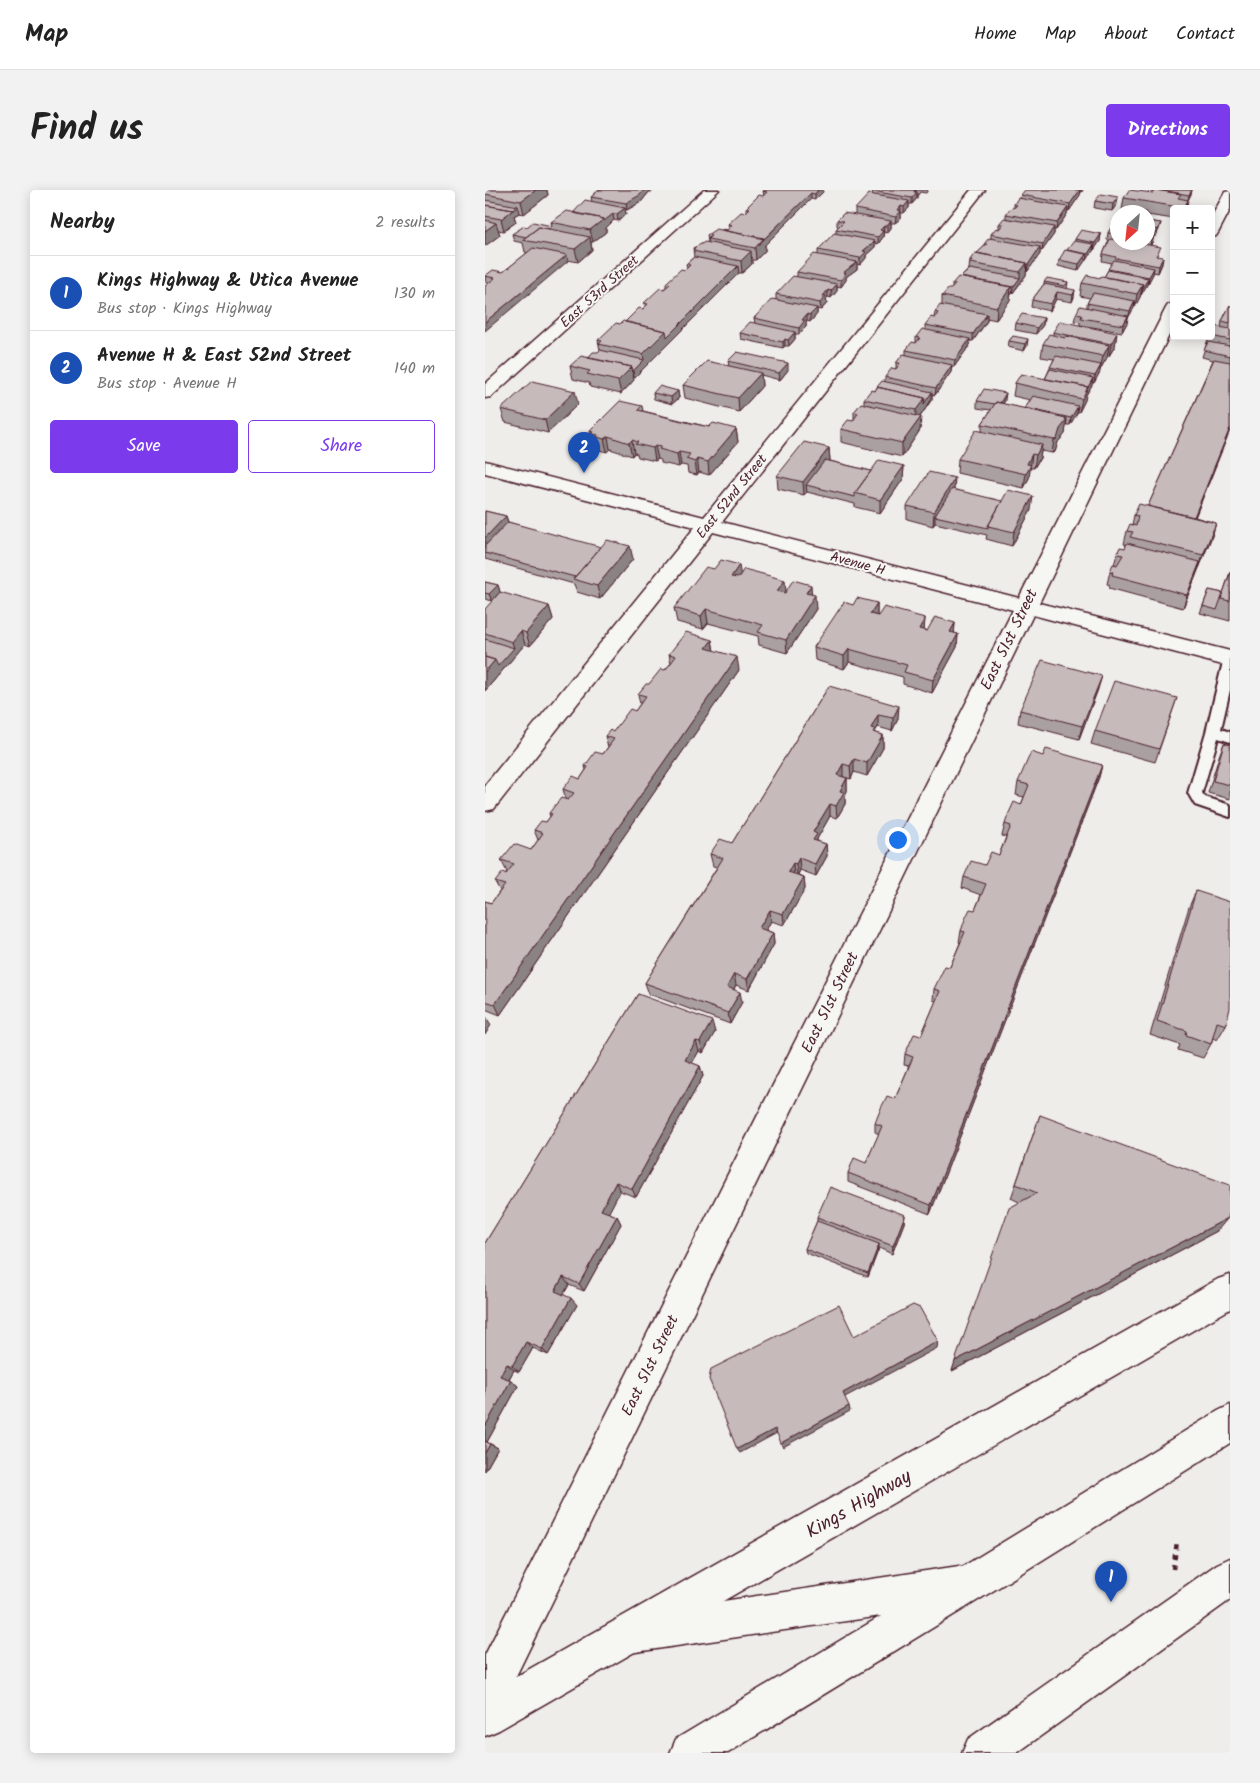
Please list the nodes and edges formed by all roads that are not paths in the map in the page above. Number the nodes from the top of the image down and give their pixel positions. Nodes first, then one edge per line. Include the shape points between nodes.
1 (712, 190) edge
2 (978, 190) edge
3 (1230, 195) edge
4 (1215, 225) edge
5 (1170, 316) edge
6 (485, 393) edge
7 (485, 467) edge
8 (709, 524) junction
9 (1025, 606) junction
10 (1230, 660) edge
11 (1213, 732) junction
12 (1230, 736) edge
13 (485, 802) edge
14 (1230, 811) edge
15 (1230, 1291) edge
16 (1230, 1422) edge
17 (1230, 1577) edge
18 (970, 1584) junction
19 (629, 1634) junction
20 (485, 1698) edge
21 (485, 1716) edge
22 (690, 1753) edge
23 (982, 1753) edge

1 - 6 street, East 53rd Street
2 - 8 street, East 52nd Street
3 - 4 street
5 - 9 street, East 51st Street
7 - 8 street, Avenue H
8 - 9 street, Avenue H
8 - 13 street, East 52nd Street
9 - 10 street, Avenue H
9 - 20 street, East 51st Street
10 - 11 lane
11 - 12 lane
11 - 14 lane via 1195,793 1200,801
15 - 19 street, Kings Highway
16 - 18 street
17 - 23 street
18 - 19 street
18 - 22 street
19 - 21 street, Kings Highway

